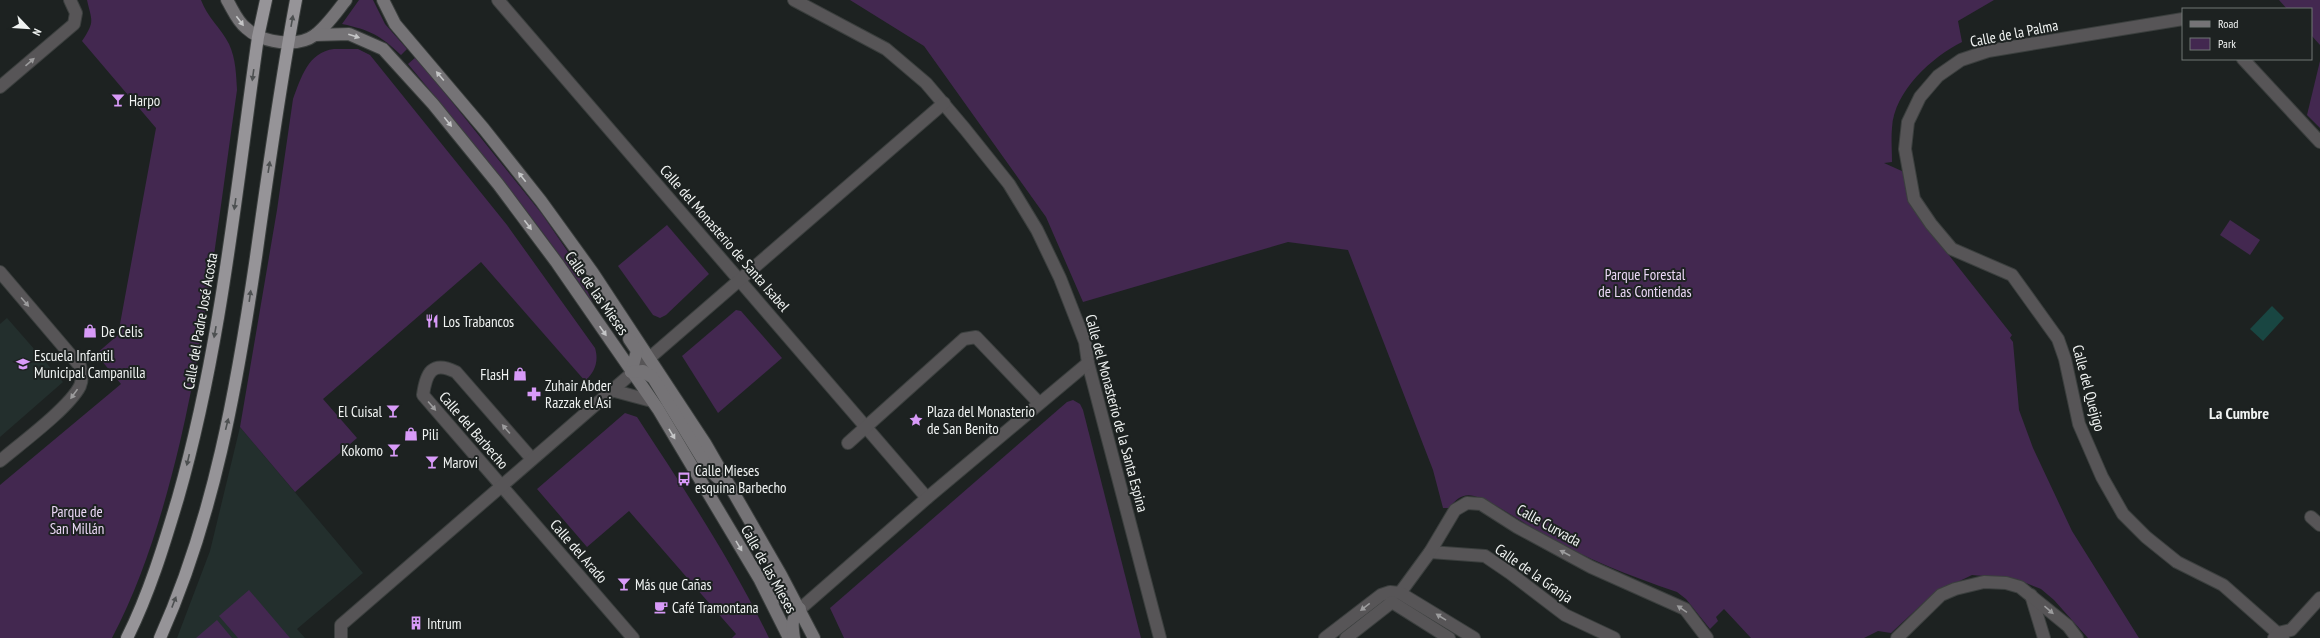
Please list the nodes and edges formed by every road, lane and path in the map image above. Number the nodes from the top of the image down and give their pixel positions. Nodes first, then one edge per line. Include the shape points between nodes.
1 (70, 0) edge
2 (227, 0) edge
3 (266, 0) edge
4 (296, 0) edge
5 (346, 0) edge
6 (383, 0) edge
7 (498, 0) edge
8 (794, 0) edge
9 (2182, 19) edge
10 (315, 35) junction
11 (258, 37) junction
12 (288, 42) junction
13 (2244, 60) edge
14 (0, 87) edge
15 (944, 103) junction
16 (2320, 142) edge
17 (1908, 174) joint
18 (562, 231) junction
19 (0, 272) edge
20 (739, 279) junction
21 (650, 357) junction
22 (1088, 363) junction
23 (631, 372) junction
24 (611, 390) junction
25 (652, 401) junction
26 (1039, 403) junction
27 (866, 426) junction
28 (848, 443) dead end
29 (532, 459) junction
30 (0, 461) edge
31 (501, 486) junction
32 (732, 490) junction
33 (927, 498) junction
34 (1430, 552) junction
35 (760, 580) junction
36 (1400, 593) junction
37 (2031, 594) junction
38 (2320, 598) edge
39 (800, 609) junction
40 (2068, 626) junction
41 (2279, 636) edge
42 (128, 638) edge
43 (160, 638) edge
44 (341, 638) edge
45 (633, 638) edge
46 (789, 638) edge
47 (794, 638) edge
48 (814, 638) edge
49 (1160, 638) edge
50 (1326, 638) edge
51 (1346, 638) edge
52 (1449, 638) edge
53 (1474, 638) edge
54 (1614, 638) edge
55 (1707, 638) edge
56 (1897, 638) edge
57 (2044, 638) edge
58 (2077, 638) edge

14 -> 1 street via 74,24 76,13
2 -> 11 main road via 239,21
3 - 11 highway, Calle del Padre José Acosta
12 -> 4 highway
5 - 10 main road
18 -> 6 main road, Calle de las Mieses via 484,129 395,24
7 - 20 street, Calle del Monasterio de Santa Isabel
8 - 15 street, Calle del Monasterio de la Santa Espina via 886,48 926,83
9 - 17 street, Calle de la Palma via 1988,52 1961,60 1938,76 1920,97 1908,122 1905,149
10 - 12 main road via 302,41
10 -> 23 main road, Calle de las Mieses via 349,34 372,44 393,59 498,184 557,263
11 - 12 main road
11 -> 42 highway, Calle del Padre José Acosta via 226,264 206,382 170,526
43 -> 12 highway via 199,537 232,405 246,328
13 - 16 street
15 - 20 street, Calle del Barbecho
15 - 22 street, Calle del Monasterio de la Santa Espina via 1009,184 1037,230 1060,278 1084,342
17 - 41 street, Calle del Quejigo via 1914,199 1952,249 2012,275 2058,339 2079,424 2102,477 2123,514 2177,562 2223,585
18 - 21 main road, Calle de las Mieses via 594,273
18 - 23 main road via 587,278 637,351
19 -> 30 street via 80,366 83,377 80,387 69,401
20 - 21 street, Calle del Barbecho
20 - 27 street, Calle del Monasterio de Santa Isabel
21 - 23 street, Calle del Barbecho
21 - 32 main road, Calle de las Mieses
22 - 26 street
22 - 49 street, Calle del Monasterio de la Santa Espina
23 - 24 street, Calle del Barbecho
23 - 25 main road, Calle de las Mieses
23 - 32 main road via 643,371 652,378 709,470
24 - 25 street
24 - 29 street, Calle del Barbecho
25 -> 35 main road, Calle de las Mieses
26 - 27 street via 976,337 964,340
26 - 33 street
27 - 28 street
27 - 33 street, Calle del Monasterio de Santa Isabel
29 - 31 street, Calle del Barbecho
29 -> 31 street, Calle del Barbecho via 456,372 446,367 433,369 425,378 422,395
31 - 44 street, Calle del Barbecho via 341,625
31 - 45 street, Calle del Arado
32 - 39 main road, Calle de las Mieses
33 - 39 street
34 - 36 street, Calle Curvada
34 - 54 street, Calle de la Granja via 1485,556 1565,615
55 -> 34 street, Calle Curvada via 1685,609 1591,567 1517,527 1481,504 1467,503 1455,510
35 - 39 main road via 781,598
35 - 46 main road, Calle de las Mieses
36 -> 50 street via 1390,592 1381,595
53 -> 36 street
37 -> 40 street
37 - 56 street via 2006,583 1984,582 1954,589 1941,595
37 - 57 street
38 - 41 street via 2291,630
39 - 47 main road via 791,624
39 - 48 main road, Calle de las Mieses
40 - 57 street via 2052,625
40 - 58 street
51 - 52 street via 1392,602

